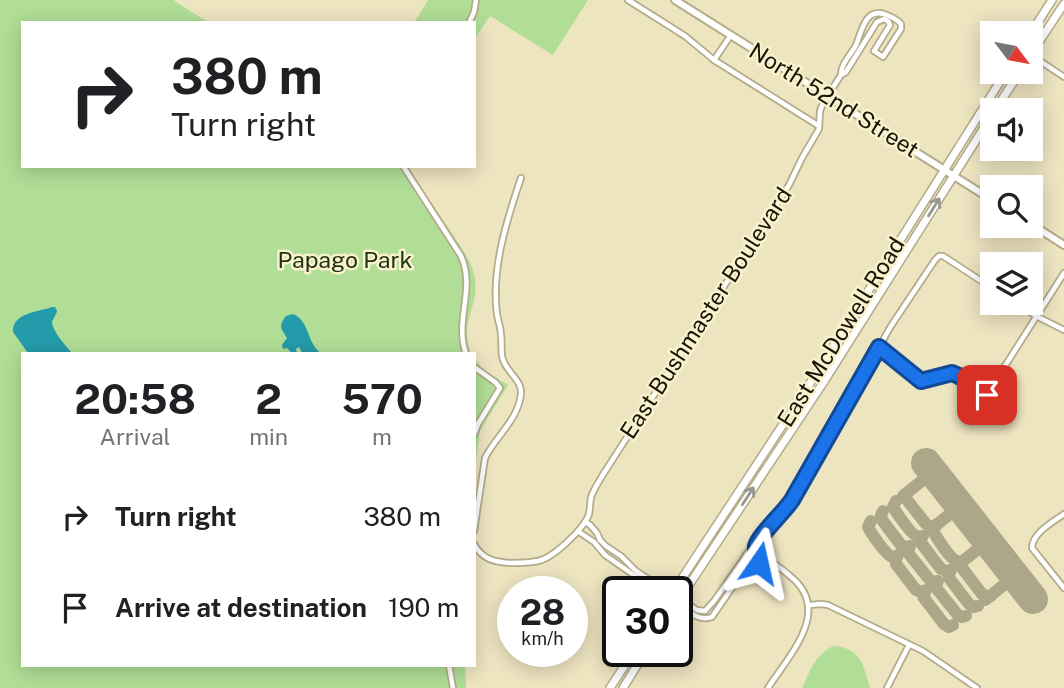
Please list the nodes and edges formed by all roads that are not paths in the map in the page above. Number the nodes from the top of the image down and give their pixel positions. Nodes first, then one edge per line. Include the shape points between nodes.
1 (476, 0) edge
2 (628, 0) edge
3 (675, 0) edge
4 (1052, 0) edge
5 (1064, 4) edge
6 (1047, 8) junction
7 (1057, 14) junction
8 (871, 16) junction
9 (470, 21) edge
10 (1039, 21) edge
11 (877, 22) junction
12 (731, 35) junction
13 (1043, 36) edge
14 (715, 60) junction
15 (1043, 63) edge
16 (841, 75) junction
17 (1064, 77) edge
18 (998, 84) edge
19 (828, 96) junction
20 (819, 126) junction
21 (980, 134) edge
22 (403, 168) edge
23 (944, 169) junction
24 (954, 175) junction
25 (521, 178) dead end
26 (980, 192) edge
27 (1043, 232) edge
28 (1064, 245) edge
29 (1064, 273) edge
30 (980, 280) edge
31 (1037, 316) junction
32 (1064, 330) edge
33 (879, 347) junction
34 (466, 352) edge
35 (476, 368) edge
36 (476, 431) edge
37 (1064, 514) edge
38 (476, 518) edge
39 (585, 522) junction
40 (579, 531) junction
41 (758, 540) junction
42 (476, 548) edge
43 (746, 556) junction
44 (758, 556) junction
45 (772, 563) junction
46 (756, 567) junction
47 (635, 576) edge
48 (644, 576) edge
49 (682, 576) edge
50 (693, 578) edge
51 (1064, 588) edge
52 (810, 606) junction
53 (693, 608) edge
54 (693, 613) edge
55 (909, 645) junction
56 (449, 667) edge
57 (624, 667) edge
58 (636, 667) edge
59 (453, 688) edge
60 (610, 688) edge
61 (623, 688) edge
62 (768, 688) edge
63 (887, 688) edge
64 (977, 688) edge

1 - 9 street
2 - 14 street
3 - 12 main road, North 52nd Street
4 - 6 main road
5 - 7 main road
6 - 7 main road
6 - 10 main road
7 - 13 main road
8 - 11 street
8 - 11 street via 880,13 901,24 883,57 874,51 890,24 882,19
8 - 16 street
11 - 16 street
12 - 14 street
12 - 19 main road, North 52nd Street
14 - 20 street
15 - 17 street
16 - 19 street
18 - 23 main road, East McDowell Road
19 - 20 street, East Bushmaster Boulevard
19 - 23 main road, North 52nd Street
20 - 39 street, East Bushmaster Boulevard via 784,194 593,491
21 - 24 main road, East McDowell Road
22 - 34 street via 466,267 462,334
23 - 24 main road, North 52nd Street
23 - 49 main road, East McDowell Road
24 - 26 main road, North 52nd Street
50 -> 24 main road, East McDowell Road
25 - 38 street via 506,222 496,291 504,366 521,386 521,394 510,422 485,458
27 - 28 main road
29 - 31 street
30 - 33 street via 939,256
31 - 32 street
31 - 33 street via 985,397 952,373 921,381
33 - 41 street via 792,500
35 - 36 street via 500,388
37 - 51 street via 1032,543
39 - 40 street, East Bushmaster Boulevard
39 - 48 street via 606,546
40 - 42 street, East Bushmaster Boulevard via 537,562 497,562
40 - 47 street
41 - 43 street
41 - 44 street
43 - 44 street
43 - 46 street via 747,566
43 - 53 street via 705,611
44 - 45 street
44 - 46 street
45 - 46 street
45 - 52 street via 803,588
46 - 54 street via 736,582 712,617 699,618
52 - 55 street via 828,605
52 - 62 street via 808,624
55 - 63 street
55 - 64 street
56 - 59 street
57 - 60 main road
58 - 61 main road

